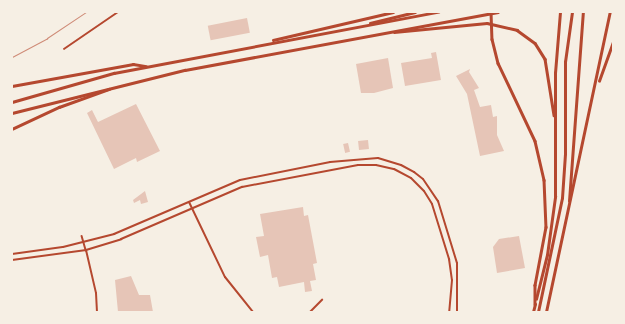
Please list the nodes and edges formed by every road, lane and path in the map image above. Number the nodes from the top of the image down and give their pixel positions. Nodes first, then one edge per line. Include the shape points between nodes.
1 (118, 12) edge
2 (392, 12) edge
3 (415, 12) edge
4 (438, 12) edge
5 (491, 12) edge
6 (498, 12) edge
7 (560, 12) edge
8 (572, 12) edge
9 (583, 12) edge
10 (610, 12) edge
11 (352, 27) junction
12 (368, 35) junction
13 (613, 42) edge
14 (247, 46) junction
15 (64, 50) dead end
16 (149, 66) junction
17 (127, 82) junction
18 (12, 86) edge
19 (596, 89) junction
20 (12, 102) edge
21 (12, 113) edge
22 (556, 123) junction
23 (12, 129) edge
24 (189, 202) junction
25 (192, 208) junction
26 (568, 214) junction
27 (82, 236) dead end
28 (84, 242) junction
29 (86, 250) junction
30 (12, 254) edge
31 (12, 260) edge
32 (322, 300) dead end
33 (535, 304) junction
34 (97, 312) edge
35 (253, 312) edge
36 (310, 312) edge
37 (449, 312) edge
38 (457, 312) edge
39 (533, 312) edge
40 (538, 312) edge
41 (546, 312) edge

1 - 15 street
2 - 14 highway
3 - 11 highway
4 - 11 highway
5 - 33 highway via 492,39 501,71 535,141 544,180 546,227
6 - 12 highway
7 - 22 highway via 556,53
8 - 40 highway via 565,62 565,154 562,198
9 - 26 highway
10 - 19 highway
11 - 14 highway
12 - 17 highway
12 - 22 highway via 487,23 517,30 535,44 545,59
13 - 19 highway
14 - 16 highway
16 - 18 highway via 133,64
16 - 20 highway
17 - 21 highway
17 - 23 highway via 59,107
19 - 26 highway
22 - 33 highway via 554,214
24 - 25 street
24 - 28 street via 140,224
24 - 38 street via 246,179 358,158 378,158 401,165 423,179 441,207 457,263
25 - 29 street via 138,232
25 - 35 street via 225,277
25 - 37 street via 242,186 358,165 394,169 410,178 424,191 437,217 452,280
26 - 41 highway
27 - 28 street
28 - 29 street
28 - 30 street
29 - 31 street
29 - 34 street via 96,293
32 - 36 street
33 - 39 highway

